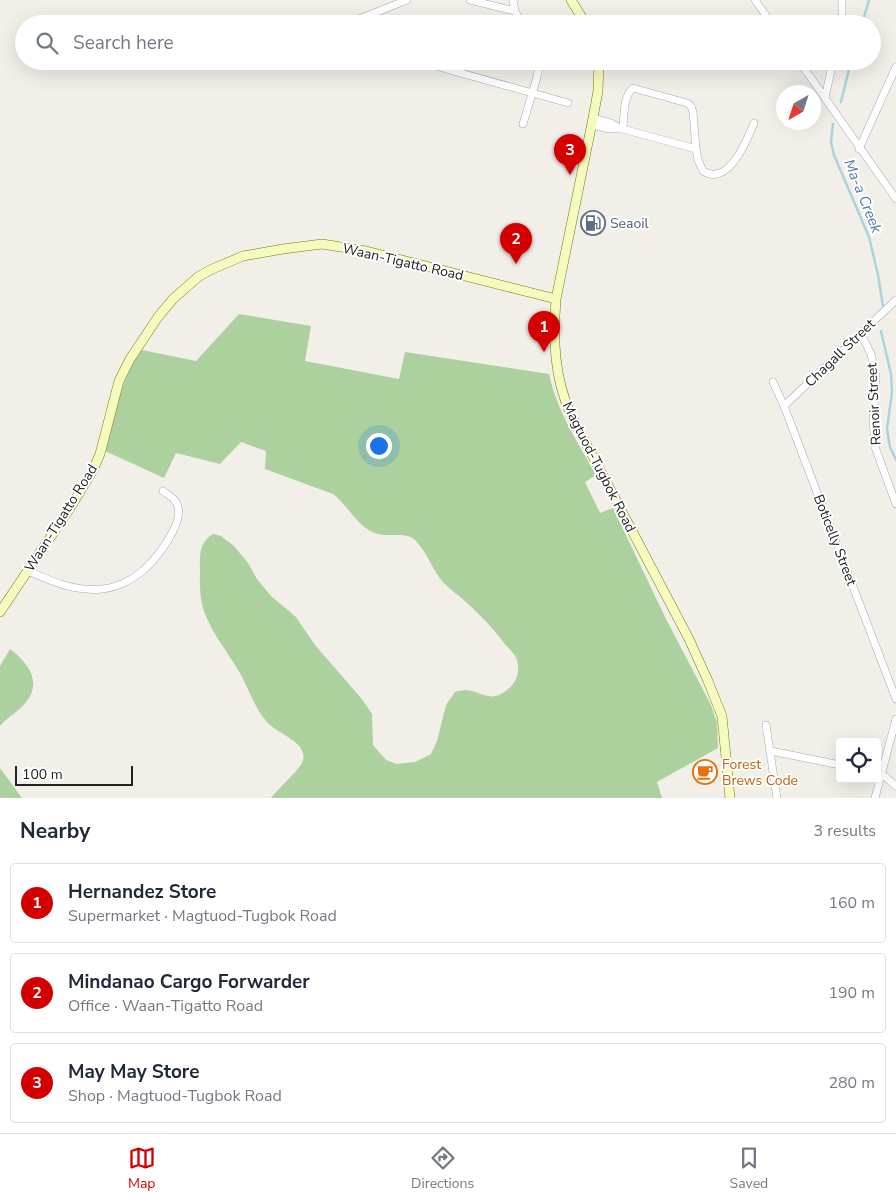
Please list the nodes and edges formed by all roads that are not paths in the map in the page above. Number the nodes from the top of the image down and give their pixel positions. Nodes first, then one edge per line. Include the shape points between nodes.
1 (407, 0) edge
2 (470, 0) edge
3 (513, 0) edge
4 (571, 0) edge
5 (755, 0) edge
6 (842, 0) edge
7 (515, 11) junction
8 (369, 15) edge
9 (517, 15) edge
10 (580, 15) edge
11 (766, 15) edge
12 (842, 15) edge
13 (896, 67) edge
14 (451, 70) edge
15 (538, 70) edge
16 (599, 70) edge
17 (805, 70) edge
18 (831, 70) edge
19 (533, 92) junction
20 (825, 98) junction
21 (568, 103) dead end
22 (592, 121) junction
23 (754, 123) dead end
24 (523, 124) dead end
25 (621, 128) junction
26 (696, 149) junction
27 (860, 149) junction
28 (896, 199) edge
29 (556, 299) junction
30 (896, 300) edge
31 (861, 334) junction
32 (773, 382) dead end
33 (784, 406) junction
34 (163, 491) dead end
35 (896, 504) edge
36 (28, 571) junction
37 (0, 612) edge
38 (896, 699) edge
39 (896, 719) edge
40 (766, 725) dead end
41 (771, 751) junction
42 (836, 764) edge
43 (881, 771) edge
44 (881, 775) edge
45 (878, 783) edge
46 (896, 786) edge
47 (730, 798) edge
48 (777, 798) edge
49 (875, 798) edge

1 - 8 street
2 - 7 street
3 - 7 street
4 - 10 main road
5 - 11 street
6 - 12 street
7 - 9 street
13 - 27 street
14 - 19 street
15 - 19 street
16 - 22 main road, Magtuod-Tugbok Road
17 - 20 street
18 - 20 street
19 - 21 street
19 - 24 street
20 - 27 street
22 - 25 street via 612,123
22 - 29 main road, Magtuod-Tugbok Road
23 - 26 street via 738,156 719,173 703,171
25 - 26 street
25 - 26 street via 628,94 635,88 690,106
27 - 28 street
29 - 36 main road, Waan-Tigatto Road via 366,251 322,244 243,256 210,270 172,299 130,359 119,381 93,470
29 - 47 main road, Magtuod-Tugbok Road via 555,362 563,396 708,681 722,716
30 - 31 street, Chagall Street
31 - 33 street, Chagall Street
31 - 35 street, Renoir Street via 875,370 875,447
32 - 33 street, Boticelly Street
33 - 38 street, Boticelly Street
34 - 36 street via 177,504 177,521 158,555 132,579 104,589 86,590
36 - 37 main road, Waan-Tigatto Road
39 - 43 street
40 - 41 street
41 - 42 street
41 - 48 street
44 - 46 street
45 - 49 street

